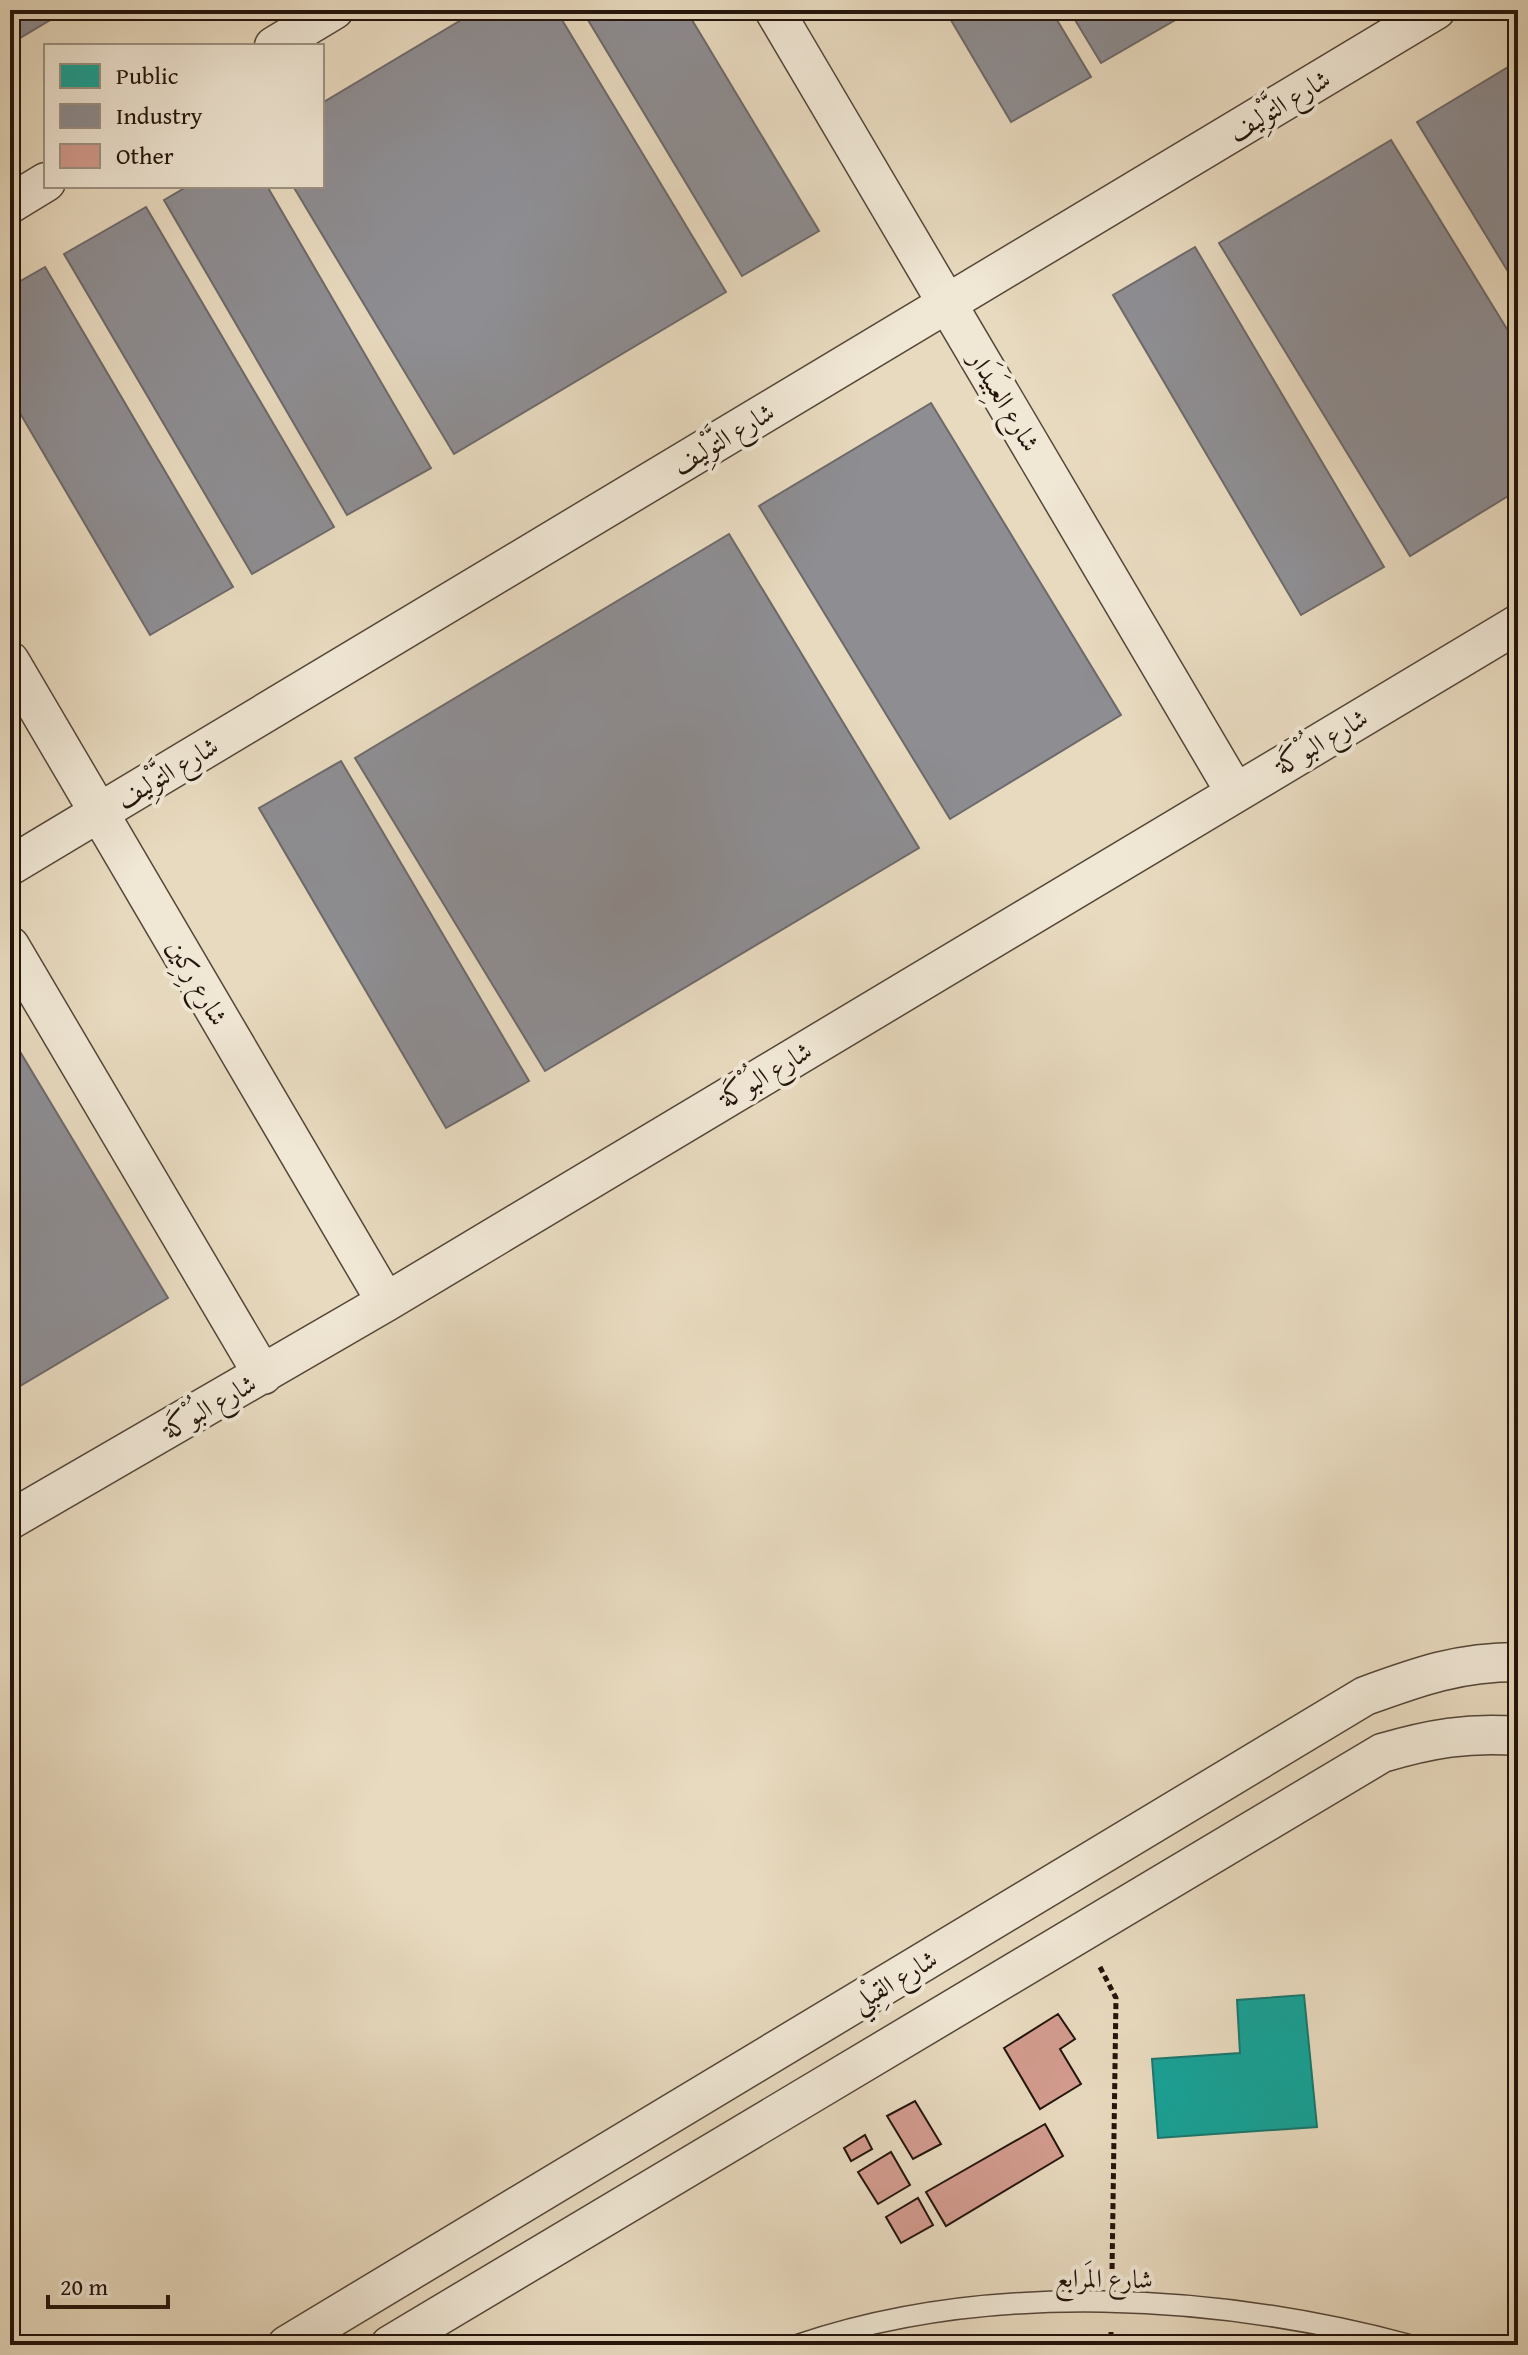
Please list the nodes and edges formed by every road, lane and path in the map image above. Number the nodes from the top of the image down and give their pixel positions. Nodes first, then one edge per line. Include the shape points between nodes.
1 (334, 10) edge
2 (774, 10) edge
3 (1436, 10) edge
4 (277, 44) edge
5 (44, 183) edge
6 (10, 204) edge
7 (947, 304) junction
8 (1518, 624) edge
9 (10, 661) edge
10 (1235, 792) junction
11 (99, 813) junction
12 (10, 866) edge
13 (10, 946) edge
14 (386, 1302) junction
15 (263, 1375) junction
16 (10, 1520) edge
17 (1518, 1662) edge
18 (1518, 1736) edge
19 (1081, 1930) junction
20 (1112, 2280) dead end
21 (287, 2345) edge
22 (390, 2345) edge
23 (798, 2345) edge
24 (1409, 2345) edge

1 - 4 street
2 - 7 street, شارع العِبَيدَار
3 - 7 street, شارع التَّوْلِيف
5 - 6 street
7 - 10 street, شارع العِبَيدَار
7 - 11 street, شارع التَّوْلِيف
8 - 10 street, شارع البُوْكَة
9 - 11 street, شارع رِكِين
10 - 14 street, شارع البُوْكَة
11 - 12 street, شارع التَّوْلِيف
11 - 14 street, شارع رِكِين
13 - 15 street
14 - 15 street, شارع البُوْكَة
15 - 16 street, شارع البُوْكَة
17 - 21 street, شارع القِبْلي via 1481,1662 1429,1672 1365,1696
18 - 19 street, شارع القِبْلي via 1433,1738 1382,1753
19 - 20 path via 1116,1998
19 - 22 street, شارع القِبْلي
23 - 24 lane, شارع المَرابع via 886,2322 966,2309 1112,2300 1256,2313

